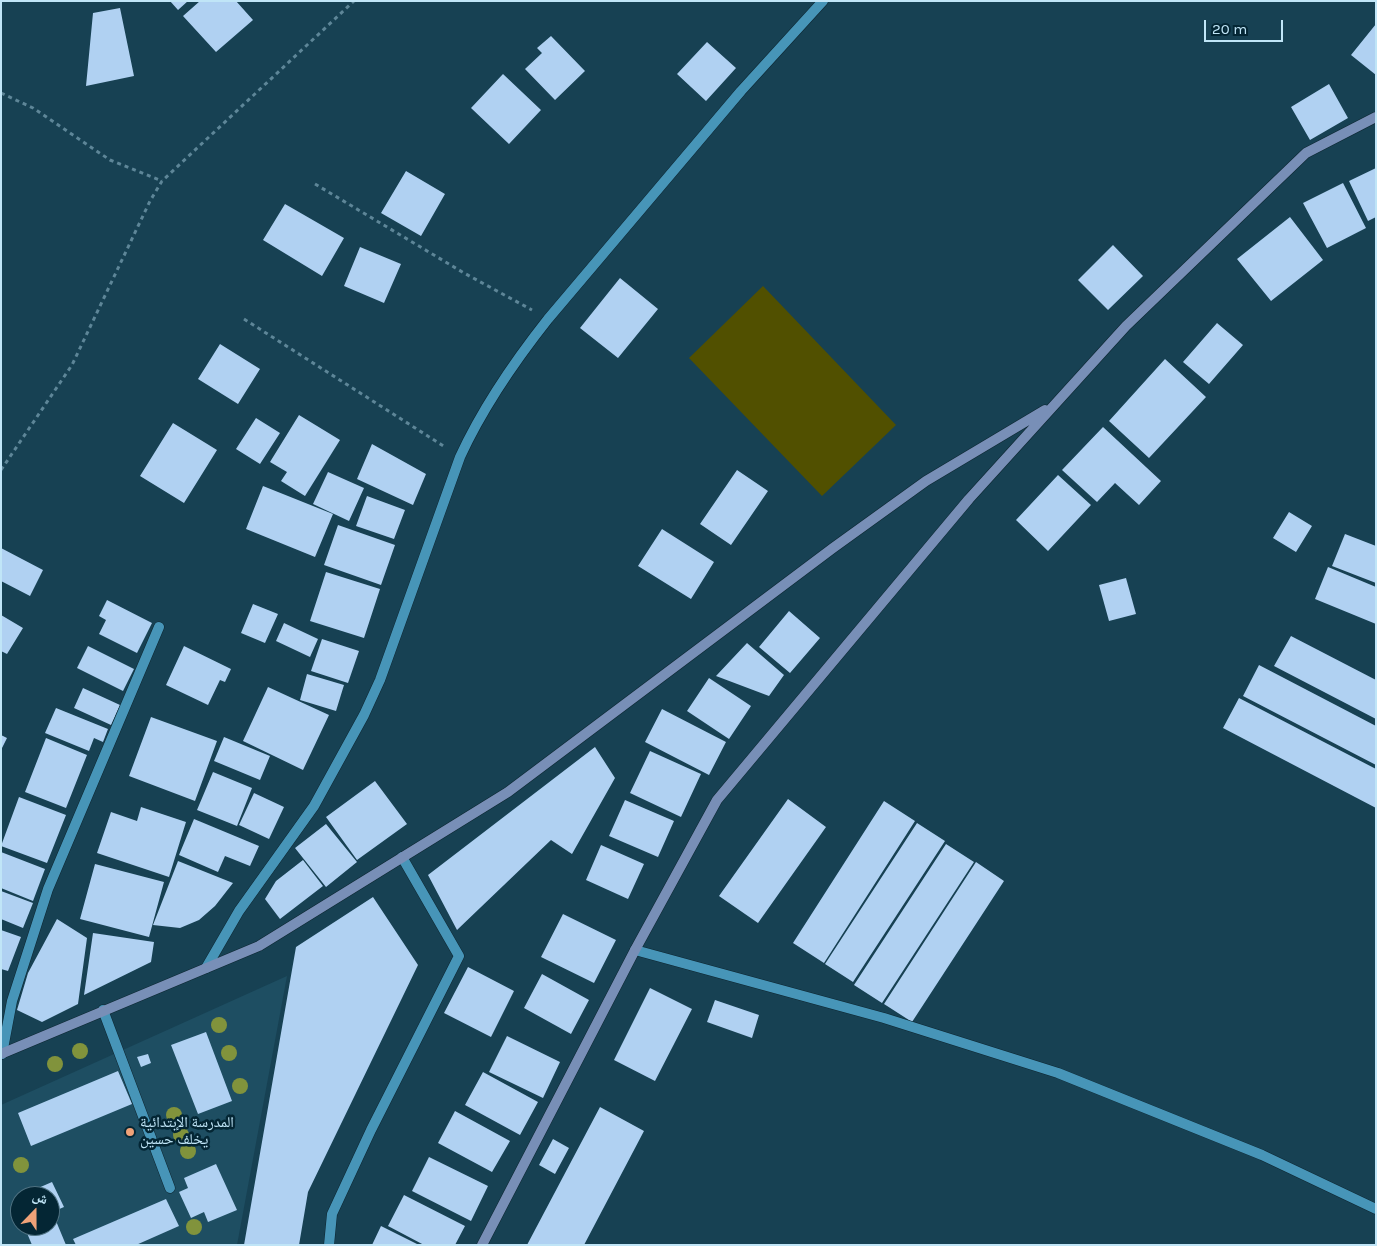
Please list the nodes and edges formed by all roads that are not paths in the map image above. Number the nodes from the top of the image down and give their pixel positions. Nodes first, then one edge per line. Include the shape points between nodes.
1 (823, 1) edge
2 (1376, 117) edge
3 (1055, 404) junction
4 (159, 627) dead end
5 (402, 857) junction
6 (635, 950) junction
7 (206, 968) junction
8 (103, 1010) junction
9 (2, 1054) edge
10 (170, 1188) dead end
11 (1376, 1210) edge
12 (329, 1245) edge
13 (482, 1245) edge

1 - 7 street via 741,91 548,319 475,425 460,457 380,680 364,715 314,806 239,911
2 - 3 street via 1306,153 1126,326
3 - 5 street via 926,481 508,792
3 - 6 street via 969,499 717,800
4 - 9 street via 48,889 12,1001
5 - 7 street via 259,946
5 - 12 street via 460,956 332,1214
6 - 11 street via 884,1018 1058,1073 1262,1155
6 - 13 street
7 - 8 street
8 - 9 street
8 - 10 street

